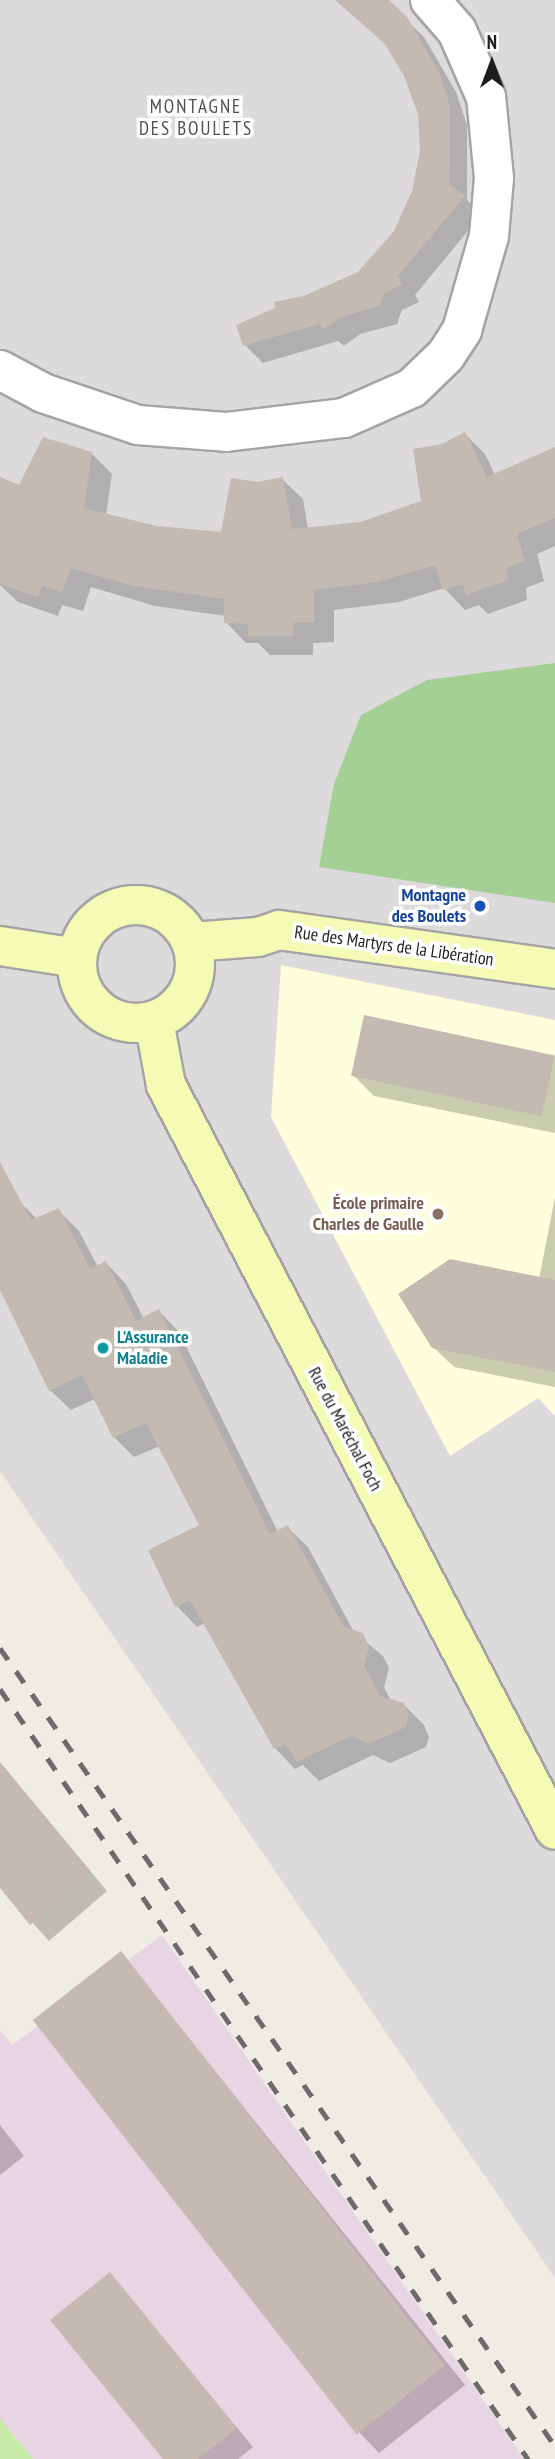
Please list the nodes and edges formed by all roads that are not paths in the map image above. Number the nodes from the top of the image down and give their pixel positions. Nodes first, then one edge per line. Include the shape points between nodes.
1 (430, 0) edge
2 (0, 370) edge
3 (191, 942) junction
4 (0, 946) edge
5 (77, 958) junction
6 (555, 969) edge
7 (154, 1021) junction
8 (555, 1830) edge

1 - 2 street via 457,31 486,97 494,178 489,236 462,330 446,355 412,388 344,418 226,432 138,425 43,393
3 - 5 main road via 166,913 128,906 109,911 93,923
3 - 6 main road, Rue des Martyrs de la Libération via 258,937 279,930
3 - 7 main road via 196,960 190,989 172,1012
4 - 5 main road
5 - 7 main road via 85,996 99,1010 135,1024
7 - 8 main road, Rue du Maréchal Foch via 166,1085

